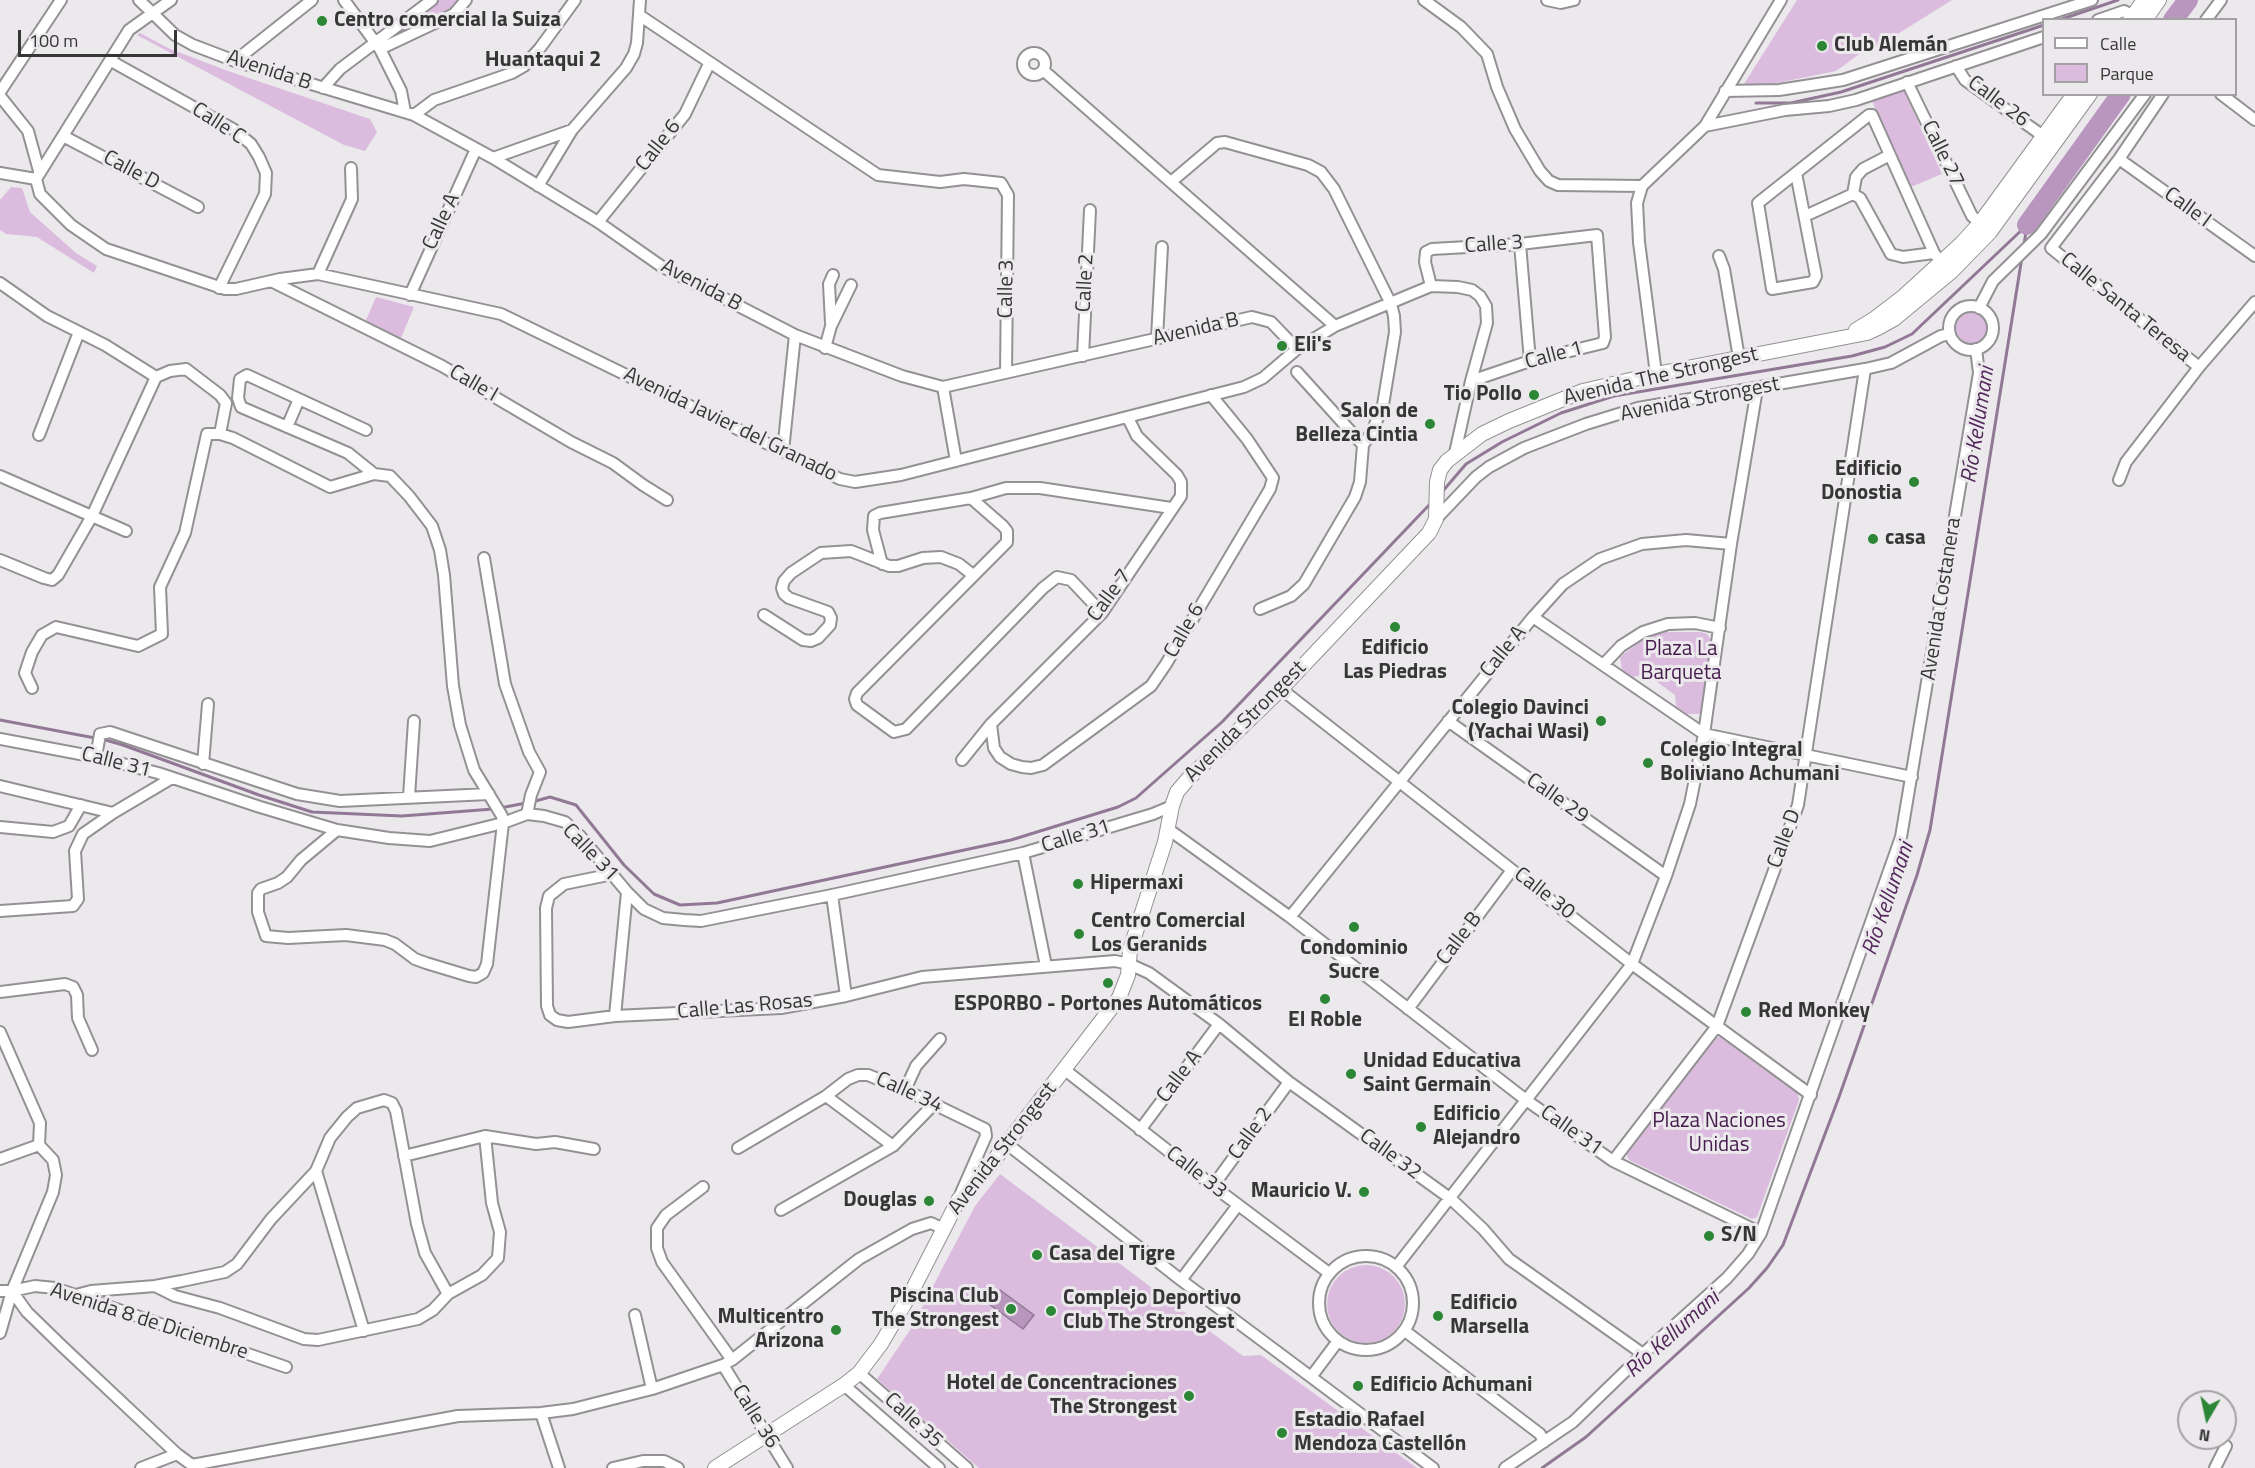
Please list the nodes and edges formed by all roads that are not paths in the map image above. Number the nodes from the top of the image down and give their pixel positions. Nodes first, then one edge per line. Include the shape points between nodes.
1 (61, 0) edge
2 (139, 0) edge
3 (171, 0) edge
4 (312, 0) edge
5 (344, 0) edge
6 (432, 0) edge
7 (466, 0) edge
8 (575, 0) edge
9 (640, 0) edge
10 (1424, 0) edge
11 (1547, 0) edge
12 (1574, 0) edge
13 (1781, 0) edge
14 (2092, 0) edge
15 (2144, 0) edge
16 (2159, 0) edge
17 (2221, 0) edge
18 (153, 14) junction
19 (639, 15) junction
20 (2104, 18) edge
21 (2137, 18) edge
22 (2208, 18) edge
23 (2042, 37) edge
24 (378, 45) junction
25 (111, 61) junction
26 (235, 61) junction
27 (710, 64) junction
28 (1956, 66) junction
29 (1043, 70) dead end
30 (1907, 82) junction
31 (323, 88) junction
32 (1725, 91) junction
33 (0, 94) edge
34 (2073, 96) edge
35 (2088, 96) edge
36 (2144, 96) edge
37 (2162, 96) edge
38 (2224, 96) edge
39 (410, 114) junction
40 (2255, 120) edge
41 (1705, 126) junction
42 (572, 130) junction
43 (63, 136) junction
44 (2048, 140) junction
45 (476, 149) junction
46 (1890, 155) junction
47 (493, 158) junction
48 (2119, 159) junction
49 (351, 168) dead end
50 (0, 173) edge
51 (1796, 173) junction
52 (37, 175) junction
53 (1171, 182) junction
54 (538, 186) junction
55 (1642, 186) junction
56 (1853, 194) junction
57 (198, 207) dead end
58 (1090, 210) dead end
59 (1805, 216) junction
60 (598, 222) junction
61 (1985, 228) junction
62 (1597, 235) joint
63 (1520, 244) junction
64 (1162, 248) dead end
65 (1719, 256) dead end
66 (2255, 256) edge
67 (1942, 262) junction
68 (318, 274) junction
69 (833, 275) dead end
70 (271, 281) junction
71 (0, 283) edge
72 (850, 285) dead end
73 (1431, 286) junction
74 (219, 288) junction
75 (410, 295) junction
76 (2255, 302) edge
77 (1391, 304) junction
78 (1978, 308) junction
79 (831, 326) junction
80 (1335, 326) junction
81 (79, 332) junction
82 (1950, 334) junction
83 (795, 336) junction
84 (1157, 338) junction
85 (825, 348) junction
86 (1297, 349) junction
87 (1976, 349) junction
88 (1083, 356) junction
89 (1739, 358) junction
90 (1530, 361) junction
91 (2199, 367) junction
92 (1865, 369) junction
93 (1006, 372) junction
94 (1297, 372) dead end
95 (1656, 375) junction
96 (156, 377) junction
97 (1471, 381) junction
98 (943, 387) junction
99 (1757, 389) junction
100 (1212, 395) junction
101 (299, 399) junction
102 (1128, 418) junction
103 (287, 427) junction
104 (366, 430) dead end
105 (220, 434) junction
106 (39, 435) dead end
107 (1363, 445) junction
108 (783, 451) junction
109 (1455, 453) junction
110 (956, 461) junction
111 (374, 474) junction
112 (0, 476) edge
113 (2119, 480) dead end
114 (971, 498) junction
115 (667, 500) dead end
116 (1171, 508) junction
117 (1436, 513) junction
118 (92, 516) junction
119 (126, 531) dead end
120 (1731, 544) junction
121 (484, 558) dead end
122 (0, 560) edge
123 (882, 564) junction
124 (973, 575) junction
125 (1260, 609) dead end
126 (1102, 613) junction
127 (764, 615) dead end
128 (1533, 617) junction
129 (1720, 628) junction
130 (1603, 665) junction
131 (32, 688) dead end
132 (1281, 689) junction
133 (208, 704) dead end
134 (414, 721) dead end
135 (1448, 721) junction
136 (991, 724) junction
137 (1704, 734) junction
138 (0, 739) edge
139 (97, 746) junction
140 (1807, 754) junction
141 (962, 760) dead end
142 (203, 764) junction
143 (172, 777) junction
144 (1912, 777) junction
145 (1400, 783) junction
146 (0, 786) edge
147 (409, 797) junction
148 (492, 797) junction
149 (81, 805) junction
150 (1172, 806) junction
151 (529, 807) junction
152 (112, 813) junction
153 (503, 819) junction
154 (0, 827) edge
155 (1168, 829) junction
156 (337, 830) junction
157 (1023, 853) junction
158 (1512, 870) junction
159 (613, 874) junction
160 (1666, 876) junction
161 (627, 892) junction
162 (832, 895) junction
163 (0, 911) edge
164 (1290, 917) junction
165 (1129, 964) junction
166 (1632, 964) junction
167 (1046, 966) junction
168 (0, 992) edge
169 (846, 996) junction
170 (1407, 1009) junction
171 (615, 1016) junction
172 (1219, 1024) junction
173 (1717, 1026) junction
174 (0, 1032) edge
175 (940, 1039) dead end
176 (92, 1050) dead end
177 (1065, 1070) junction
178 (1289, 1082) junction
179 (905, 1090) junction
180 (1810, 1095) junction
181 (826, 1096) junction
182 (1526, 1100) junction
183 (934, 1104) junction
184 (1140, 1130) junction
185 (485, 1136) junction
186 (1007, 1144) junction
187 (39, 1145) junction
188 (893, 1146) junction
189 (738, 1148) dead end
190 (594, 1149) dead end
191 (404, 1156) junction
192 (0, 1159) edge
193 (1613, 1161) junction
194 (316, 1171) junction
195 (1213, 1186) junction
196 (703, 1187) dead end
197 (959, 1199) junction
198 (1451, 1199) junction
199 (1238, 1204) junction
200 (781, 1210) dead end
201 (944, 1229) junction
202 (1761, 1233) junction
203 (1396, 1268) junction
204 (1329, 1274) junction
205 (1181, 1280) junction
206 (155, 1286) junction
207 (0, 1291) edge
208 (12, 1291) junction
209 (448, 1294) junction
210 (76, 1295) junction
211 (635, 1314) dead end
212 (364, 1331) junction
213 (1405, 1331) junction
214 (0, 1333) edge
215 (1338, 1341) junction
216 (1643, 1353) junction
217 (728, 1362) junction
218 (285, 1367) dead end
219 (859, 1373) junction
220 (1311, 1377) junction
221 (844, 1385) junction
222 (652, 1389) junction
223 (541, 1413) junction
224 (767, 1436) junction
225 (1544, 1442) junction
226 (944, 1448) junction
227 (2224, 1450) edge
228 (177, 1454) junction
229 (194, 1466) edge
230 (933, 1466) edge
231 (141, 1468) edge
232 (559, 1468) edge
233 (613, 1468) edge
234 (678, 1468) edge
235 (715, 1468) edge
236 (787, 1468) edge
237 (967, 1468) edge
238 (1433, 1468) edge
239 (1505, 1468) edge
240 (2215, 1468) edge

1 - 33 street
2 - 18 street, Avenida B
3 - 18 street
4 - 26 street
5 - 24 street
6 - 24 street
7 - 24 street via 453,14
8 - 39 street via 524,66 485,84 434,100
9 - 19 street
10 - 55 street via 1461,27 1487,54 1515,129 1549,181 1558,185
11 - 12 street
13 - 32 street
14 - 32 street via 1843,80 1779,90
15 - 21 main road
16 - 21 main road
17 - 22 street
18 - 25 street via 129,30
18 - 26 street, Avenida B via 175,35
19 - 27 street
19 - 42 street via 637,43 626,68
20 - 21 street via 2124,11
23 - 28 street
24 - 31 street via 340,69
24 - 39 street
25 - 43 street
25 - 74 street, Calle C via 233,129 259,157 266,173 265,194
26 - 31 street, Avenida B
27 - 60 street, Calle 6 via 685,114
27 - 93 street, Calle 3 via 878,175 1003,185 1008,195
28 - 30 street
28 - 44 street, Calle 26 via 1965,80
29 - 53 street
30 - 41 street via 1829,106 1785,110
30 - 61 street, Calle 27 via 1972,216
31 - 39 street, Avenida B
32 - 41 street
33 - 52 street, Avenida Javier del Granado via 28,131
34 - 44 main road, Avenida The Strongest
35 - 44 main road, Avenida The Strongest
36 - 78 street via 2041,234 1993,281
37 - 48 street
38 - 40 street
39 - 45 street, Avenida B
41 - 55 street
42 - 47 street
42 - 54 street
43 - 52 street
43 - 57 street, Calle D
44 - 61 main road, Avenida The Strongest
45 - 47 street, Avenida B
45 - 75 street, Calle A
46 - 51 street via 1869,115
46 - 56 street via 1863,169 1856,177
46 - 67 street
47 - 54 street, Avenida B
48 - 66 street, Calle I
48 - 91 street, Calle Santa Teresa via 2051,248
49 - 68 street via 352,199
50 - 52 street
51 - 59 street
51 - 59 street via 1758,203 1772,289 1815,280
52 - 74 street, Avenida Javier del Granado via 40,194 48,204 106,249
53 - 77 street via 1217,143 1225,142 1321,172 1334,189
53 - 80 street
54 - 60 street, Avenida B
55 - 95 street via 1637,203 1639,242
56 - 59 street
56 - 67 street via 1860,198 1891,254
58 - 88 street, Calle 2
60 - 83 street, Avenida B via 661,266
61 - 67 main road, Avenida The Strongest
62 - 63 street, Calle 3
62 - 90 street, Calle 1 via 1603,343
63 - 73 street, Calle 3 via 1432,249 1426,252 1425,262
63 - 90 street
64 - 84 street
65 - 89 street
67 - 89 main road, Avenida The Strongest via 1881,314 1841,338
68 - 70 street, Avenida Javier del Granado
68 - 75 street, Avenida Javier del Granado
69 - 79 street via 829,284
70 - 74 street, Avenida Javier del Granado via 236,290
70 - 115 street, Calle I via 441,366 613,463
71 - 81 street via 47,316
72 - 79 street
73 - 77 street, Avenida Javier del Granado
73 - 97 street, Avenida Javier del Granado via 1472,290 1486,306 1487,323
75 - 108 street, Avenida Javier del Granado via 512,318
76 - 91 street
77 - 80 street, Avenida Javier del Granado
77 - 107 street via 1395,332 1383,405
78 - 82 street via 1966,307 1955,313
78 - 87 street via 1988,315 1992,328 1988,341
79 - 85 street
80 - 86 street, Avenida Javier del Granado
81 - 96 street
81 - 106 street
82 - 87 street via 1960,347
82 - 92 street, Avenida Strongest via 1891,363
83 - 85 street, Avenida B
83 - 108 street
84 - 86 street, Avenida B via 1260,318 1271,322
84 - 88 street, Avenida B
85 - 98 street, Avenida B
86 - 100 street, Avenida Javier del Granado via 1263,378
87 - 144 street, Avenida Costanera via 1979,374
88 - 93 street, Avenida B
89 - 95 main road, Avenida The Strongest
90 - 97 street, Calle 1
91 - 113 street via 2126,462
92 - 99 street, Avenida Strongest
92 - 140 street, Calle D
93 - 98 street, Avenida B
94 - 107 street
95 - 109 main road, Avenida The Strongest via 1583,391 1482,434
96 - 105 street via 186,369 220,395 226,403
96 - 118 street
97 - 109 street, Avenida Javier del Granado
98 - 110 street
99 - 117 street, Avenida Strongest via 1638,408 1524,448 1489,467
99 - 120 street
100 - 102 street, Avenida Javier del Granado
100 - 136 street, Calle 6 via 1273,478 1166,664 1151,686 1043,765 1011,765 1000,757 994,748
101 - 103 street
101 - 103 street via 247,375 240,379 241,407
101 - 104 street
102 - 110 street, Avenida Javier del Granado
102 - 116 street, Calle 7 via 1137,435 1167,462 1181,482 1181,496
103 - 111 street via 348,453
105 - 111 street via 330,487
105 - 131 street via 207,434 185,533 160,587 162,634 138,646 56,627 42,635 32,652 25,673
107 - 125 street via 1355,497 1304,584 1291,596
108 - 110 street, Avenida Javier del Granado via 847,482 874,481
109 - 117 main road, Avenida The Strongest via 1440,470
111 - 148 street via 390,476 432,526 444,575 460,725 474,770
112 - 118 street
114 - 116 street via 1006,488 1040,488
114 - 123 street via 874,516 873,530
114 - 124 street via 1003,526 1008,537
116 - 126 street, Calle 7
117 - 132 main road, Avenida Strongest via 1429,533
118 - 119 street
118 - 122 street via 52,580
120 - 128 street, Calle A via 1686,540 1642,544 1600,560 1563,584
120 - 129 street
121 - 151 street via 505,684 540,772
123 - 124 street via 898,566 923,558 941,558 959,564
123 - 127 street via 858,553 821,553 784,581 782,588 789,598 828,612 830,625 818,638 803,640
124 - 126 street via 857,693 857,705 894,732 906,729 1057,577 1071,580
126 - 136 street, Calle 7
128 - 130 street
128 - 135 street, Calle A
129 - 130 street via 1695,623 1668,624 1643,632 1621,646
129 - 137 street
130 - 137 street
132 - 145 street, Calle 30
132 - 150 main road, Avenida Strongest via 1188,779
133 - 142 street
134 - 147 street
135 - 145 street, Calle A
135 - 160 street, Calle 29
136 - 141 street, Calle 7
137 - 140 street
137 - 160 street via 1690,804
138 - 139 street, Calle 31
139 - 142 street via 104,732 110,732
139 - 143 street, Calle 31
140 - 144 street
140 - 173 street, Calle D via 1798,805
142 - 147 street via 297,794 340,801
143 - 152 street
143 - 156 street, Calle 31
144 - 180 street, Avenida Costanera via 1902,837
145 - 158 street, Calle 30
145 - 164 street, Calle A
146 - 149 street
147 - 148 street
148 - 153 street
149 - 152 street
149 - 154 street via 69,826 53,832
150 - 155 main road, Avenida Strongest
150 - 157 street, Calle 31
151 - 153 street, Calle 31
151 - 159 street, Calle 31 via 565,822
152 - 163 street via 83,834 75,851 78,899 73,906
153 - 156 street, Calle 31 via 430,841
153 - 156 street via 487,964 476,977 415,959 385,940 346,935 266,936 258,912 258,893 287,877 300,860
155 - 164 street, Calle 31
155 - 165 main road, Avenida Strongest
157 - 162 street, Calle 31
157 - 167 street
158 - 166 street, Calle 30
158 - 170 street, Calle B
159 - 161 street, Calle 31
159 - 171 street, Calle Las Rosas via 564,884 549,896 546,995 550,1015 557,1020
160 - 166 street
161 - 162 street, Calle 31 via 644,909 663,918 701,921
161 - 171 street
162 - 169 street
164 - 170 street, Calle 31
165 - 167 street, Calle Las Rosas via 1116,961
165 - 172 street, Calle 32 via 1149,973
165 - 177 main road, Avenida Strongest via 1119,998
166 - 173 street, Calle 30
166 - 182 street
167 - 169 street, Calle Las Rosas via 922,977
168 - 176 street via 65,984 73,987 78,1017
169 - 171 street, Calle Las Rosas via 781,1008
170 - 182 street, Calle 31
172 - 178 street, Calle 32
172 - 184 street, Calle A
173 - 180 street, Calle 30
173 - 193 street, Calle D
174 - 187 street via 40,1123
175 - 179 street via 916,1066
177 - 184 street, Calle 33
177 - 186 main road, Avenida Strongest
178 - 195 street, Calle 2
178 - 198 street, Calle 32
179 - 181 street, Calle 34 via 868,1075 858,1075
179 - 183 street, Calle 34
180 - 202 street, Avenida Costanera
181 - 188 street
181 - 189 street, Calle 34
182 - 193 street, Calle 31
182 - 198 street
183 - 188 street
183 - 197 street, Calle 34 via 985,1129 986,1136
184 - 195 street, Calle 33
185 - 190 street
185 - 191 street
185 - 209 street via 492,1203 500,1232 498,1258 482,1275
186 - 197 main road, Avenida Strongest
186 - 205 street
187 - 192 street
187 - 208 street via 53,1160 53,1192
188 - 200 street
191 - 194 street via 396,1111 392,1102 384,1100 357,1108 347,1118 330,1138
191 - 209 street via 425,1253
193 - 202 street, Calle 31
194 - 206 street via 271,1219 237,1264 225,1272
194 - 212 street
195 - 199 street, Calle 33
196 - 217 street, Calle 36 via 666,1215 657,1228 657,1248 662,1262
197 - 201 main road, Avenida Strongest
198 - 203 street
198 - 216 street, Calle 32 via 1509,1259
199 - 204 street, Calle 33
199 - 205 street
201 - 217 street via 932,1223 912,1229 859,1259
201 - 219 main road, Avenida Strongest via 897,1318
202 - 216 street, Avenida Costanera via 1727,1278
203 - 204 street via 1383,1260 1354,1258
203 - 213 street via 1412,1292 1413,1307
204 - 215 street via 1322,1287 1320,1309 1327,1330
205 - 220 street
206 - 210 street
206 - 212 street via 304,1339
207 - 208 street, Avenida 8 de Diciembre
208 - 210 street, Avenida 8 de Diciembre via 35,1286
208 - 214 street
208 - 228 street via 34,1319
209 - 212 street via 418,1318
210 - 218 street, Avenida 8 de Diciembre
211 - 222 street
213 - 215 street via 1378,1349 1350,1348
213 - 225 street via 1540,1434
215 - 220 street
216 - 225 street, Avenida Costanera via 1573,1422
217 - 222 street
217 - 224 street, Calle 36
219 - 221 main road, Avenida Strongest
219 - 226 street, Calle 35
220 - 238 street
221 - 224 main road, Avenida Strongest
221 - 230 street, Calle 35
222 - 223 street
223 - 229 street via 459,1416
223 - 232 street
224 - 235 main road, Avenida Strongest
224 - 236 street, Calle 36
225 - 239 street, Avenida Costanera
226 - 230 street
226 - 237 street, Calle 35
227 - 240 street
228 - 229 street
228 - 231 street
233 - 234 street via 664,1461

